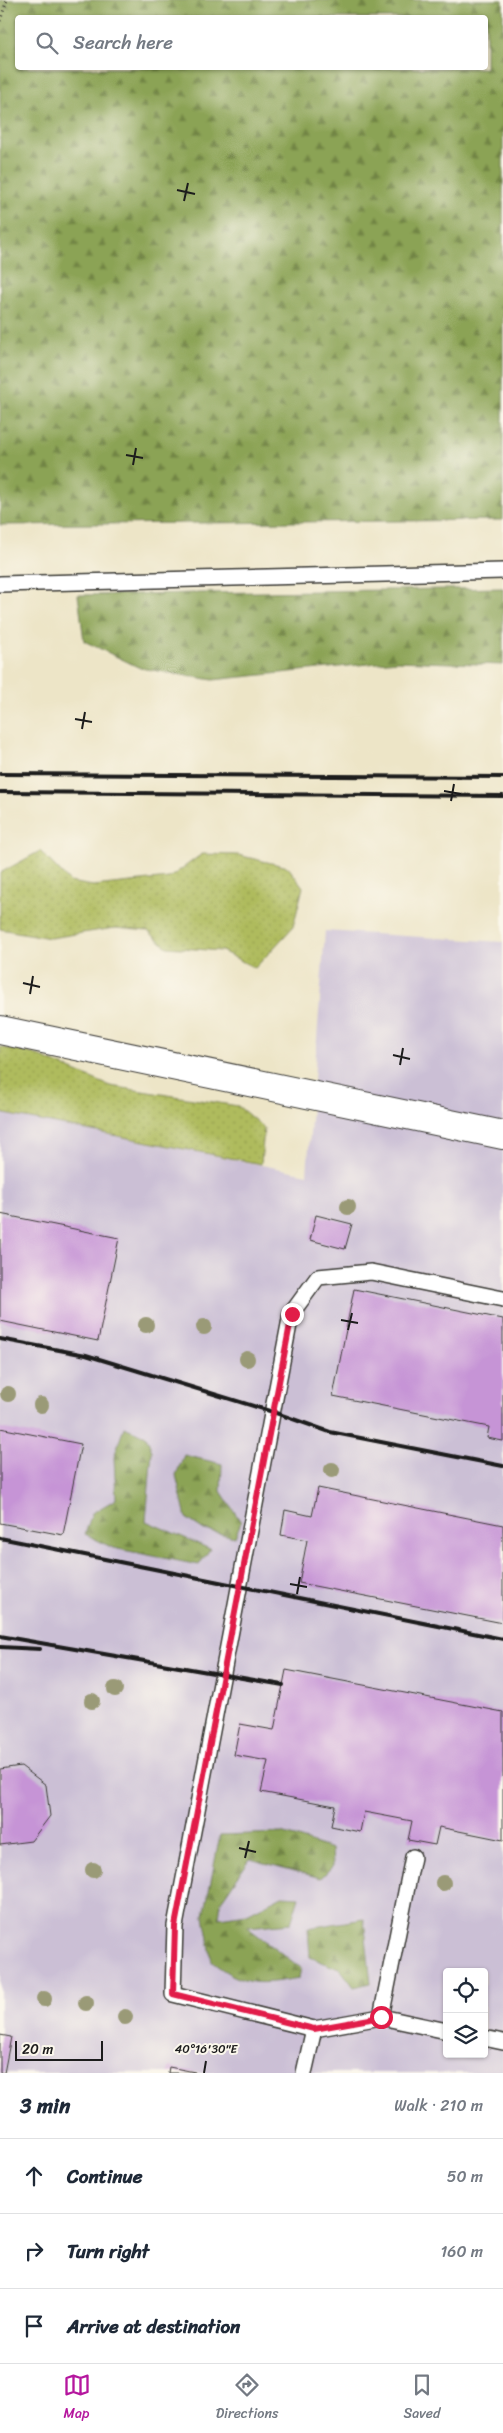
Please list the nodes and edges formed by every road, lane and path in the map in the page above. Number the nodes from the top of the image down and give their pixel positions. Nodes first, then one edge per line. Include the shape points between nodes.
1 (8, 0) edge
2 (0, 21) edge
3 (503, 571) edge
4 (0, 584) edge
5 (0, 1030) edge
6 (503, 1136) edge
7 (503, 1299) edge
8 (413, 1857) dead end
9 (381, 2017) junction
10 (314, 2029) junction
11 (443, 2030) edge
12 (488, 2039) edge
13 (503, 2042) edge
14 (304, 2073) edge

1 - 2 path
3 - 4 lane
5 - 6 street
7 - 10 lane via 371,1272 318,1277 292,1314 175,1926 173,1994
8 - 9 lane
9 - 10 lane
9 - 11 lane
10 - 14 lane
12 - 13 lane

